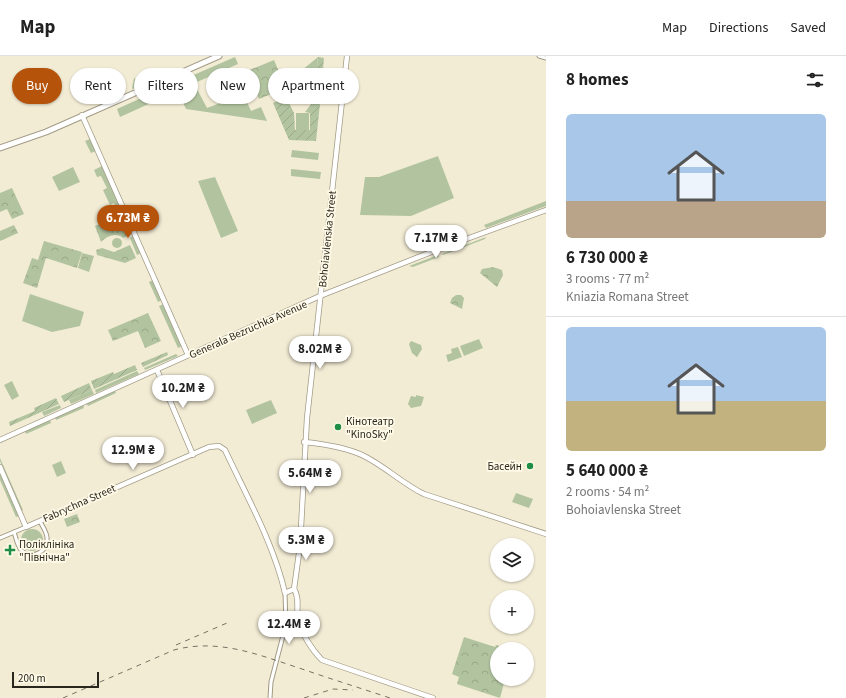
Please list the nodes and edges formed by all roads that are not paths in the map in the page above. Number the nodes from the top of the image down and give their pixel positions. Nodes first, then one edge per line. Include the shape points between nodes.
1 (219, 56) edge
2 (347, 56) edge
3 (539, 56) edge
4 (546, 58) edge
5 (82, 115) junction
6 (0, 148) edge
7 (546, 210) edge
8 (320, 296) junction
9 (188, 355) junction
10 (157, 370) junction
11 (0, 440) edge
12 (304, 442) junction
13 (193, 455) junction
14 (0, 468) edge
15 (40, 521) junction
16 (26, 527) junction
17 (14, 532) junction
18 (546, 534) edge
19 (0, 538) edge
20 (294, 590) junction
21 (285, 593) junction
22 (270, 698) edge
23 (433, 698) edge

1 - 5 main road
2 - 8 street, Bohoiavlenska Street
3 - 4 street
5 - 6 main road via 46,132
5 - 9 street
7 - 8 street, Generala Bezruchka Avenue
8 - 9 street, Generala Bezruchka Avenue
8 - 12 street, Bohoiavlenska Street
9 - 10 street, Generala Bezruchka Avenue
10 - 11 street, Generala Bezruchka Avenue
10 - 13 street
12 - 18 street via 356,452 424,494
12 - 20 street, Bohoiavlenska Street via 300,546
13 - 15 street, Fabrychna Street
13 - 21 street, Fabrychna Street via 209,447 219,446 225,450 271,549
14 - 16 street
15 - 16 street, Fabrychna Street
15 - 17 street via 47,539 44,549 38,554 23,551
16 - 17 street, Fabrychna Street
17 - 19 street, Fabrychna Street
20 - 21 street
20 - 23 street, Bohoiavlenska Street via 297,594 300,625 322,660
21 - 22 street via 286,624 271,682

